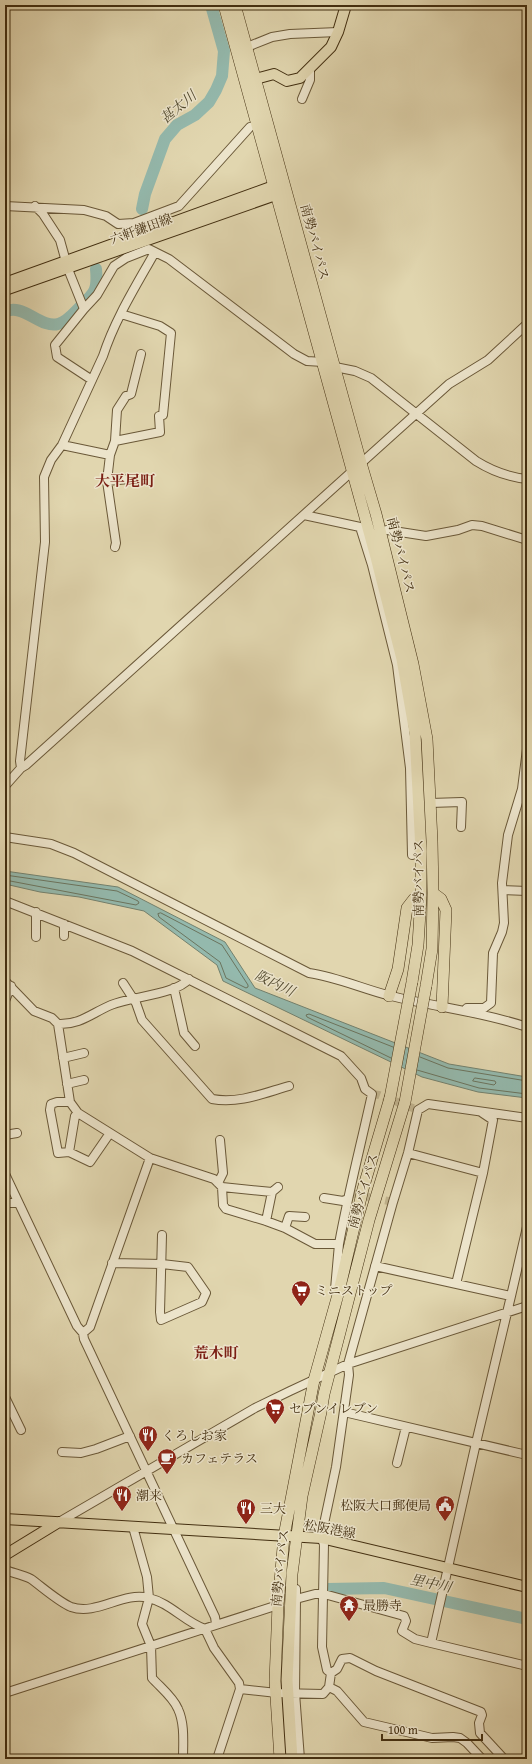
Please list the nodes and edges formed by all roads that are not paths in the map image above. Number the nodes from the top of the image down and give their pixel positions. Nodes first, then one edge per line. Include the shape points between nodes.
1 (224, 5) edge
2 (235, 5) edge
3 (346, 5) edge
4 (338, 32) junction
5 (252, 45) dead end
6 (310, 68) junction
7 (250, 80) junction
8 (302, 99) dead end
9 (250, 127) dead end
10 (280, 188) junction
11 (5, 206) edge
12 (35, 206) junction
13 (155, 252) junction
14 (67, 265) junction
15 (5, 283) edge
16 (5, 290) edge
17 (84, 308) junction
18 (121, 314) junction
19 (527, 324) edge
20 (141, 354) dead end
21 (323, 362) junction
22 (335, 367) junction
23 (92, 380) junction
24 (416, 415) junction
25 (115, 441) junction
26 (62, 445) junction
27 (110, 455) junction
28 (356, 467) junction
29 (129, 479) dead end
30 (527, 479) edge
31 (108, 481) junction
32 (304, 515) junction
33 (387, 530) dead end
34 (527, 540) edge
35 (115, 547) dead end
36 (527, 749) edge
37 (21, 768) junction
38 (5, 786) edge
39 (430, 802) junction
40 (461, 827) dead end
41 (5, 837) edge
42 (412, 855) dead end
43 (504, 890) junction
44 (527, 891) edge
45 (433, 892) junction
46 (421, 896) junction
47 (5, 901) edge
48 (36, 912) junction
49 (64, 924) junction
50 (64, 936) dead end
51 (36, 937) dead end
52 (189, 979) junction
53 (123, 983) dead end
54 (8, 984) edge
55 (174, 988) junction
56 (389, 996) junction
57 (132, 998) junction
58 (5, 1001) edge
59 (442, 1007) junction
60 (461, 1010) junction
61 (58, 1024) junction
62 (527, 1027) edge
63 (195, 1046) dead end
64 (84, 1053) dead end
65 (63, 1058) junction
66 (84, 1080) dead end
67 (67, 1084) junction
68 (289, 1086) dead end
69 (70, 1102) junction
70 (478, 1111) junction
71 (78, 1113) junction
72 (527, 1118) edge
73 (17, 1133) dead end
74 (110, 1133) junction
75 (5, 1135) edge
76 (220, 1140) dead end
77 (69, 1152) junction
78 (408, 1154) junction
79 (150, 1158) junction
80 (483, 1173) junction
81 (5, 1174) edge
82 (220, 1185) junction
83 (324, 1198) dead end
84 (348, 1199) junction
85 (5, 1203) edge
86 (18, 1203) junction
87 (304, 1217) dead end
88 (266, 1221) junction
89 (527, 1227) edge
90 (285, 1228) junction
91 (162, 1235) dead end
92 (339, 1244) junction
93 (112, 1263) junction
94 (162, 1264) junction
95 (375, 1266) junction
96 (456, 1284) junction
97 (339, 1291) junction
98 (511, 1296) junction
99 (527, 1306) edge
100 (508, 1312) junction
101 (83, 1333) junction
102 (348, 1364) junction
103 (330, 1372) junction
104 (314, 1380) junction
105 (6, 1399) edge
106 (344, 1412) junction
107 (406, 1427) junction
108 (21, 1430) dead end
109 (130, 1436) junction
110 (476, 1443) junction
111 (62, 1452) dead end
112 (527, 1455) edge
113 (397, 1463) dead end
114 (147, 1471) junction
115 (5, 1519) edge
116 (59, 1522) junction
117 (132, 1527) junction
118 (175, 1530) junction
119 (284, 1536) junction
120 (297, 1536) junction
121 (321, 1538) junction
122 (5, 1555) edge
123 (448, 1568) junction
124 (5, 1570) edge
125 (292, 1574) junction
126 (527, 1587) edge
127 (324, 1594) junction
128 (149, 1598) junction
129 (296, 1599) junction
130 (278, 1605) junction
131 (216, 1624) junction
132 (204, 1629) junction
133 (432, 1643) junction
134 (151, 1646) junction
135 (527, 1666) edge
136 (331, 1673) junction
137 (329, 1687) junction
138 (240, 1689) junction
139 (5, 1693) edge
140 (286, 1693) junction
141 (183, 1759) edge
142 (217, 1759) edge
143 (280, 1759) edge
144 (292, 1759) edge
145 (300, 1759) edge
146 (482, 1759) edge
147 (504, 1759) edge

1 - 7 highway, 南勢バイパス
2 - 7 highway, 南勢バイパス
3 - 4 main road
4 - 5 street via 290,34 272,37
4 - 6 main road via 330,47
6 - 7 main road via 294,81 287,81 274,74
6 - 8 street via 310,80
7 - 10 highway, 南勢バイパス
9 - 12 street via 179,206 134,223 118,224 106,216 84,210
10 - 14 main road, 六軒鎌田線
10 - 21 highway, 南勢バイパス
10 - 22 highway, 南勢バイパス
11 - 12 street
12 - 14 street via 60,240
13 - 17 street via 150,249 126,258 114,266 98,295
13 - 18 street
13 - 21 street via 294,354 307,361
14 - 15 main road, 六軒鎌田線
14 - 16 main road, 六軒鎌田線
14 - 17 street
17 - 23 street via 55,345 57,357
18 - 23 street
18 - 25 street via 160,326 171,333 163,415 159,416 160,432
19 - 24 street via 488,360 449,384
20 - 25 street via 131,394 126,396 117,410
21 - 22 street
21 - 28 highway, 南勢バイパス
22 - 24 street via 371,378
22 - 28 highway, 南勢バイパス
23 - 26 street
24 - 28 street
24 - 30 street via 492,471
25 - 27 street
26 - 27 street
26 - 37 street via 44,477 46,542 30,667
27 - 31 street
28 - 32 street
28 - 39 highway, 南勢バイパス via 376,514 413,664 427,739
28 - 46 highway, 南勢バイパス via 402,659 415,732
29 - 31 street
31 - 35 street
32 - 37 street via 146,659
32 - 42 street via 360,527 397,665 410,768
33 - 34 street via 426,536 472,525
36 - 43 street via 522,789 508,835 502,883
37 - 38 street
39 - 40 street via 462,802
39 - 45 highway, 南勢バイパス
41 - 56 street via 51,844 74,853 309,973 329,976
43 - 44 street
43 - 60 street via 504,923 493,953 491,1003 484,1008
45 - 59 highway via 441,899 446,910
45 - 103 highway, 南勢バイパス, bridge via 432,950 405,1102 369,1220
46 - 56 highway via 414,899 407,908 398,969
46 - 97 highway, 南勢バイパス, bridge via 418,945 390,1098 363,1189
47 - 48 street
48 - 49 street
48 - 51 street
49 - 50 street
49 - 52 street via 132,951
52 - 55 street
52 - 84 street via 341,1056 361,1078 365,1089 372,1094
53 - 57 street
54 - 58 street
54 - 61 street via 34,1011 52,1018
55 - 57 street
55 - 63 street via 184,1033
56 - 59 street
57 - 61 street via 96,1011 74,1023
57 - 68 street via 142,1020 212,1099 224,1101 253,1098
59 - 60 street
60 - 62 street via 502,1018
61 - 65 street
64 - 65 street
65 - 67 street
66 - 67 street
67 - 69 street
69 - 71 street
69 - 77 street via 51,1104 50,1110 58,1153
70 - 72 street
70 - 78 street via 428,1104 418,1110
70 - 80 street via 493,1120
71 - 74 street
71 - 77 street via 75,1116
73 - 75 street
74 - 77 street via 90,1162
74 - 79 street
76 - 82 street via 223,1173
78 - 80 street
78 - 95 street
79 - 82 street via 214,1179
79 - 93 street
80 - 96 street
81 - 86 street
82 - 88 street via 226,1209
82 - 88 street via 275,1190
83 - 84 street
84 - 92 street
85 - 86 street
86 - 101 street via 77,1326
87 - 90 street via 289,1216
88 - 90 street
89 - 98 street
90 - 92 street via 315,1244
91 - 94 street
92 - 97 street via 335,1290
93 - 94 street
93 - 101 street via 90,1327
94 - 94 street via 188,1267 206,1293 202,1302 162,1320
95 - 96 street
95 - 102 street
96 - 98 street
97 - 104 highway, 南勢バイパス
98 - 100 street
99 - 100 street
100 - 102 street
100 - 110 street
101 - 109 street
102 - 103 street
102 - 106 street
103 - 104 street
103 - 120 highway, 南勢バイパス via 302,1496
104 - 114 street via 255,1408
104 - 119 highway, 南勢バイパス
105 - 108 street
106 - 107 street
106 - 121 street via 336,1467
107 - 110 street
107 - 113 street
109 - 111 street via 96,1450 81,1453
109 - 114 street
110 - 112 street
110 - 123 street
114 - 116 street
114 - 118 street
115 - 116 main road, 松阪港線
116 - 117 main road, 松阪港線
116 - 122 main road
117 - 118 main road, 松阪港線
117 - 128 street via 147,1577
118 - 119 main road, 松阪港線
118 - 131 street
119 - 120 main road, 松阪港線
119 - 130 highway, 南勢バイパス
120 - 121 main road, 松阪港線
120 - 125 highway, 南勢バイパス
121 - 123 main road, 松阪港線
121 - 127 street via 324,1544
123 - 126 main road, 松阪港線
123 - 133 street
124 - 128 street via 29,1578 72,1607 88,1609 125,1598
125 - 129 street via 296,1575
125 - 140 highway, 南勢バイパス
127 - 129 street
127 - 133 street via 404,1616 406,1620 402,1631 415,1639
127 - 136 street via 322,1646 327,1670
128 - 132 street via 175,1610
128 - 134 street via 142,1624
129 - 140 street
130 - 131 street
130 - 140 highway, 南勢バイパス via 275,1681
131 - 132 street
132 - 134 street
132 - 138 street via 239,1683
133 - 135 street
134 - 139 street
134 - 141 street via 152,1678 178,1709 183,1733
136 - 137 street
136 - 147 street via 337,1669 342,1659 350,1658 376,1671 481,1712 480,1733
137 - 140 street via 323,1694
137 - 146 street via 337,1691 364,1722 432,1738 460,1738
138 - 140 street
138 - 142 street
140 - 143 highway, 南勢バイパス
140 - 144 highway, 南勢バイパス
140 - 145 street

